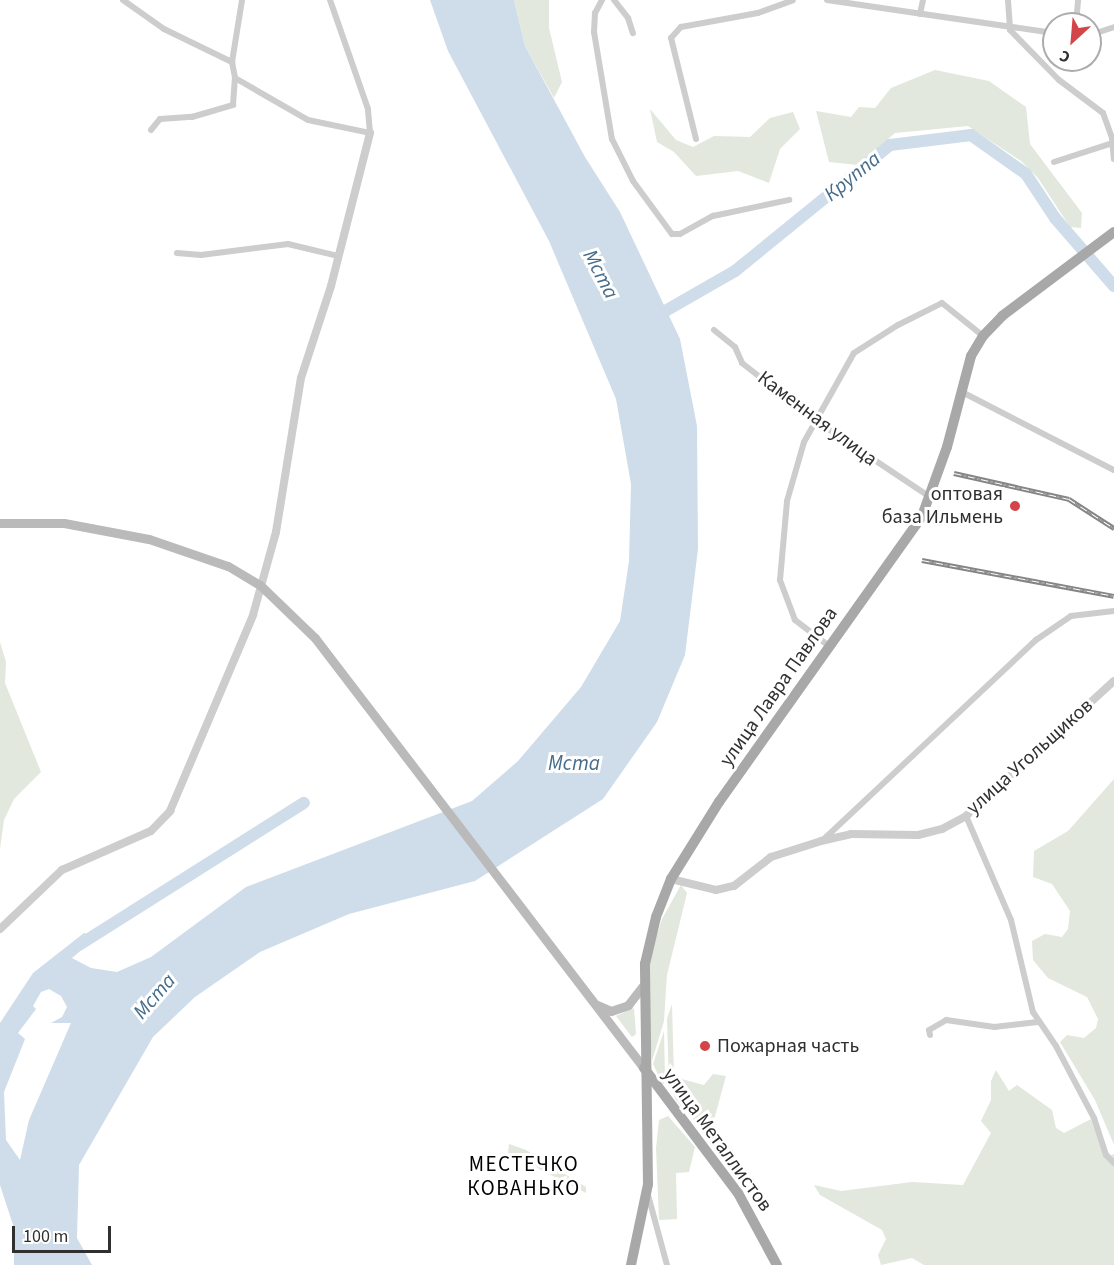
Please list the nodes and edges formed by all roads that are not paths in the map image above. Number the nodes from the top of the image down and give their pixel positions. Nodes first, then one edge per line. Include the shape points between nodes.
1 (123, 0) edge
2 (242, 0) edge
3 (330, 0) edge
4 (602, 0) edge
5 (614, 0) edge
6 (793, 0) edge
7 (827, 0) edge
8 (922, 0) edge
9 (1008, 0) edge
10 (920, 14) junction
11 (1010, 30) junction
12 (1042, 32) edge
13 (633, 33) dead end
14 (232, 62) junction
15 (235, 78) junction
16 (151, 130) dead end
17 (370, 133) junction
18 (696, 139) dead end
19 (1113, 143) edge
20 (1114, 159) edge
21 (1054, 162) dead end
22 (789, 200) dead end
23 (1114, 232) edge
24 (177, 253) dead end
25 (338, 256) junction
26 (714, 330) dead end
27 (983, 336) junction
28 (960, 391) junction
29 (816, 421) junction
30 (1114, 470) edge
31 (930, 498) junction
32 (0, 523) edge
33 (260, 585) junction
34 (1114, 611) edge
35 (829, 646) junction
36 (1114, 681) edge
37 (966, 816) junction
38 (821, 842) junction
39 (671, 879) junction
40 (0, 929) edge
41 (643, 986) junction
42 (596, 1005) junction
43 (1033, 1011) junction
44 (1022, 1021) junction
45 (1038, 1022) junction
46 (930, 1035) dead end
47 (644, 1067) junction
48 (1114, 1163) edge
49 (647, 1192) junction
50 (631, 1265) edge
51 (667, 1265) edge
52 (777, 1265) edge

1 - 14 street via 164,29
2 - 14 street
3 - 17 street via 368,109
4 - 22 street via 595,13 594,32 612,139 633,181 672,234 680,234 713,216
5 - 13 street via 628,18
6 - 18 street via 758,13 681,27 671,38
7 - 10 street
8 - 10 street
9 - 11 street
10 - 11 street
11 - 12 street
11 - 19 street via 1059,80 1103,113
14 - 15 street
15 - 16 street via 233,105 192,117 160,119
15 - 17 street via 308,120
17 - 25 street
19 - 20 street
19 - 21 street
23 - 27 main road, улица Лавра Павлова via 1002,316
24 - 25 street via 218,253 288,244
25 - 33 street via 301,378 276,532
26 - 29 street, Каменная улица via 735,347 742,363
27 - 28 main road, улица Лавра Павлова via 971,356
27 - 29 street via 942,303 898,325 854,353
28 - 30 street
28 - 31 main road, улица Лавра Павлова
29 - 31 street, Каменная улица
29 - 35 street via 804,442 787,501 780,580 795,620
31 - 35 main road, улица Лавра Павлова via 900,551
32 - 33 main road via 64,523 149,539 228,566
33 - 40 street via 253,615 170,811 151,831 62,870
33 - 42 main road via 315,638
34 - 38 street via 1071,616 1036,640
35 - 39 main road, улица Лавра Павлова
36 - 37 street, улица Угольщиков
37 - 38 street, улица Угольщиков via 918,835 851,834
37 - 43 street via 1011,920
38 - 39 street, улица Угольщиков via 771,857 734,886 716,890
39 - 41 main road, улица Лавра Павлова via 656,917
41 - 42 main road via 628,1005 611,1011
41 - 47 main road, улица Лавра Павлова
42 - 47 main road
43 - 44 street
43 - 45 street
44 - 45 street
44 - 46 street via 994,1027 946,1020 929,1030
45 - 48 street via 1056,1046 1094,1118 1106,1155
47 - 49 main road, улица Лавра Павлова
47 - 52 main road, улица Металлистов via 738,1193
49 - 50 main road, улица Лавра Павлова
49 - 51 street

